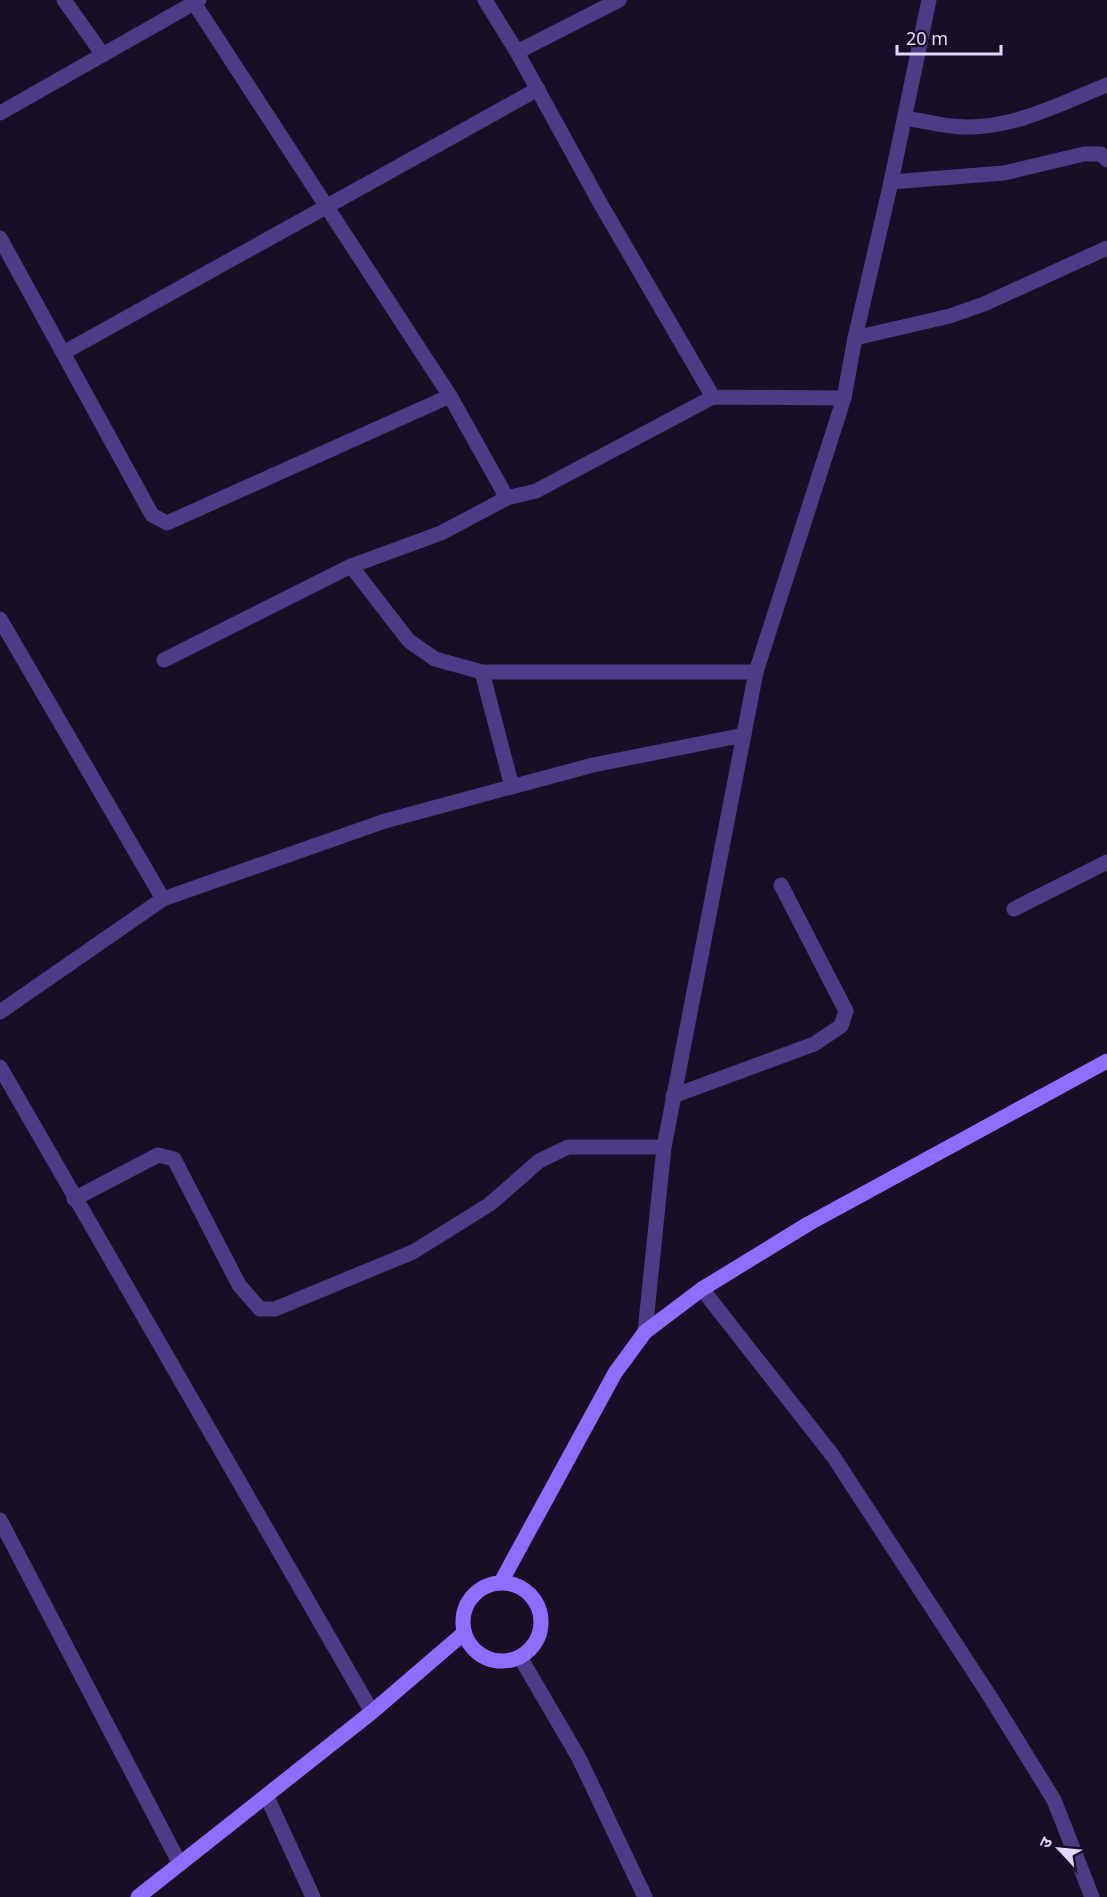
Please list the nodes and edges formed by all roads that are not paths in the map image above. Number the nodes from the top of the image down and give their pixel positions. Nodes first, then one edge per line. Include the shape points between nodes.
1 (64, 0) edge
2 (485, 0) edge
3 (619, 0) edge
4 (930, 0) edge
5 (197, 2) edge
6 (591, 6) edge
7 (517, 52) junction
8 (103, 55) junction
9 (1107, 85) edge
10 (538, 89) junction
11 (0, 113) edge
12 (905, 118) junction
13 (1107, 160) edge
14 (891, 182) junction
15 (327, 207) junction
16 (0, 238) edge
17 (1107, 248) edge
18 (7, 265) edge
19 (855, 338) junction
20 (63, 353) junction
21 (450, 396) junction
22 (713, 397) junction
23 (844, 398) junction
24 (507, 498) junction
25 (351, 566) junction
26 (0, 619) edge
27 (164, 660) dead end
28 (482, 672) junction
29 (756, 672) junction
30 (744, 735) junction
31 (512, 787) junction
32 (1107, 862) edge
33 (781, 885) dead end
34 (163, 899) junction
35 (1014, 909) dead end
36 (0, 1012) edge
37 (1107, 1060) edge
38 (0, 1067) edge
39 (673, 1096) junction
40 (664, 1147) junction
41 (74, 1199) junction
42 (702, 1289) junction
43 (645, 1332) junction
44 (0, 1520) edge
45 (501, 1582) junction
46 (464, 1633) junction
47 (520, 1657) junction
48 (372, 1712) junction
49 (267, 1797) junction
50 (180, 1864) junction
51 (138, 1897) edge
52 (313, 1897) edge
53 (645, 1897) edge
54 (1092, 1897) edge

1 - 8 street
2 - 7 street
3 - 6 street
4 - 12 street
5 - 8 street
5 - 15 street
6 - 7 street
7 - 10 street
8 - 11 street
9 - 12 street via 1019,119 990,125 964,127
10 - 15 street
10 - 22 street
12 - 14 street
13 - 14 street via 1101,154 1084,154 1004,173
14 - 19 street
15 - 20 street
15 - 21 street
16 - 18 street
17 - 19 street via 984,304
18 - 20 street
19 - 23 street
20 - 21 street via 152,515 167,523
21 - 24 street
22 - 23 street
22 - 24 street via 536,491
23 - 29 street
24 - 25 street via 441,533
25 - 27 street
25 - 28 street via 410,641 435,659
26 - 34 street
28 - 29 street
28 - 31 street
29 - 30 street
30 - 31 street via 593,765
30 - 39 street
31 - 34 street via 385,821
32 - 35 street
33 - 39 street via 846,1011 841,1026 814,1044
34 - 36 street
37 - 42 main road via 808,1224
38 - 41 street
39 - 40 street
40 - 41 street via 568,1148 539,1161 490,1204 413,1252 274,1309 260,1309 239,1285 169,1156 158,1155
40 - 43 street
41 - 48 street
42 - 43 main road
42 - 54 street via 833,1456 989,1695 1054,1800
43 - 45 main road via 615,1373
44 - 50 street
45 - 46 main road via 475,1593 463,1618
45 - 47 main road via 525,1590 540,1611 538,1637
46 - 47 main road via 486,1658 498,1661
46 - 48 main road
47 - 53 street via 579,1758
48 - 49 main road
49 - 50 main road
49 - 52 street
50 - 51 main road

